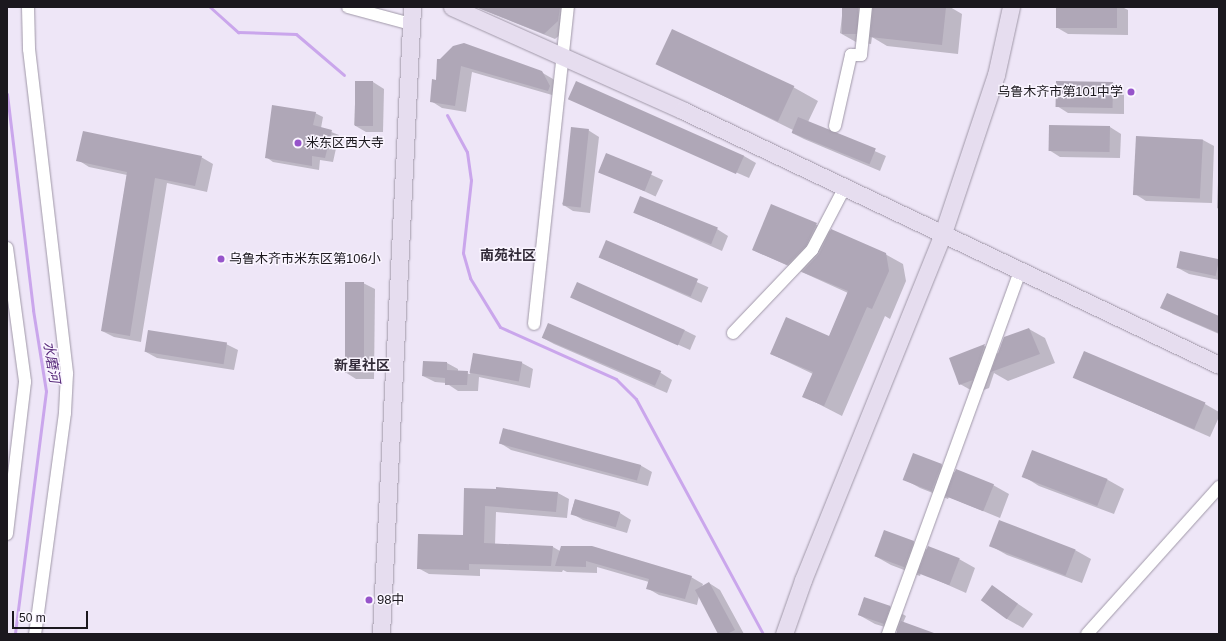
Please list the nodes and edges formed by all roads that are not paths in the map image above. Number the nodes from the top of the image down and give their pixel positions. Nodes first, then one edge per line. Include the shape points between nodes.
1 (28, 7) edge
2 (348, 7) edge
3 (452, 7) edge
4 (568, 7) edge
5 (866, 7) edge
6 (1011, 7) edge
7 (411, 15) edge
8 (562, 56) junction
9 (835, 126) dead end
10 (845, 188) junction
11 (942, 236) junction
12 (7, 248) edge
13 (1020, 271) junction
14 (534, 324) dead end
15 (733, 333) dead end
16 (1219, 365) edge
17 (1219, 488) edge
18 (7, 534) edge
19 (35, 634) edge
20 (381, 634) edge
21 (784, 634) edge
22 (888, 634) edge
23 (1087, 634) edge

1 - 19 street via 30,50 67,374 65,413
2 - 7 street
3 - 8 street
4 - 8 street
5 - 9 street via 861,55 851,55
6 - 11 street via 996,75
7 - 20 street
8 - 10 street
8 - 14 street
10 - 11 street
10 - 15 street via 812,250
11 - 13 street
11 - 21 street via 803,580
12 - 18 street via 25,382
13 - 16 street
13 - 22 street
17 - 23 street

